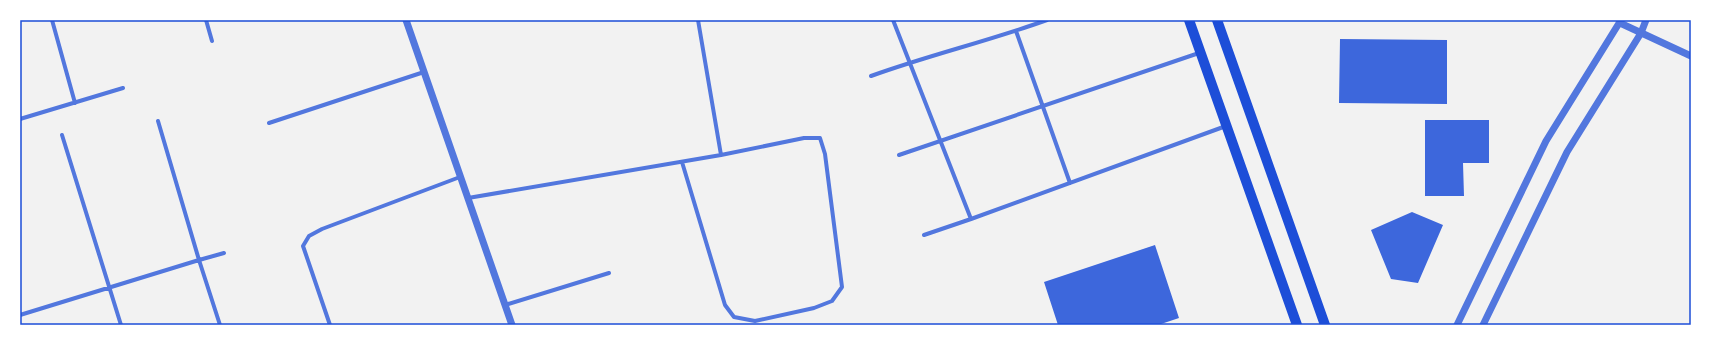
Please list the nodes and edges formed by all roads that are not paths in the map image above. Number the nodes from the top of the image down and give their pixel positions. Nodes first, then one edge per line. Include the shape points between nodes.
1 (52, 20) edge
2 (206, 20) edge
3 (406, 20) edge
4 (698, 20) edge
5 (893, 20) edge
6 (1047, 20) edge
7 (1189, 20) edge
8 (1217, 20) edge
9 (1646, 20) edge
10 (1620, 21) edge
11 (1016, 31) junction
12 (1641, 33) junction
13 (212, 41) dead end
14 (1200, 52) junction
15 (1691, 56) edge
16 (909, 62) junction
17 (424, 72) junction
18 (871, 76) dead end
19 (123, 88) dead end
20 (75, 102) junction
21 (1043, 107) junction
22 (20, 119) edge
23 (158, 121) dead end
24 (269, 123) dead end
25 (1226, 126) junction
26 (62, 135) dead end
27 (940, 140) junction
28 (721, 155) junction
29 (899, 155) dead end
30 (682, 162) junction
31 (460, 177) junction
32 (1070, 183) junction
33 (468, 198) junction
34 (971, 219) junction
35 (924, 235) dead end
36 (224, 253) dead end
37 (199, 260) junction
38 (609, 273) dead end
39 (109, 288) junction
40 (504, 305) junction
41 (20, 315) edge
42 (121, 325) edge
43 (220, 325) edge
44 (330, 325) edge
45 (512, 325) edge
46 (1297, 325) edge
47 (1324, 325) edge
48 (1457, 325) edge
49 (1483, 325) edge

1 - 20 street
2 - 13 street
3 - 17 street
4 - 28 street
5 - 16 street
6 - 11 street
7 - 14 main road
8 - 47 main road
9 - 12 street
10 - 12 street
10 - 48 street via 1546,141
11 - 16 street
11 - 21 street
12 - 15 street
12 - 49 street via 1567,152
14 - 21 street
14 - 25 main road
16 - 18 street
16 - 27 street
17 - 24 street
17 - 31 street
19 - 20 street
20 - 22 street
21 - 27 street
21 - 32 street
23 - 37 street
25 - 32 street
25 - 46 main road
26 - 39 street
27 - 29 street
27 - 34 street
28 - 30 street
28 - 30 street via 804,138 820,138 825,154 842,287 832,301 814,308 755,321 734,317 725,305
30 - 33 street
31 - 33 street
31 - 44 street via 309,236 303,246
32 - 34 street
33 - 40 street
34 - 35 street
36 - 37 street
37 - 39 street
37 - 43 street
38 - 40 street
39 - 41 street
39 - 42 street
40 - 45 street

